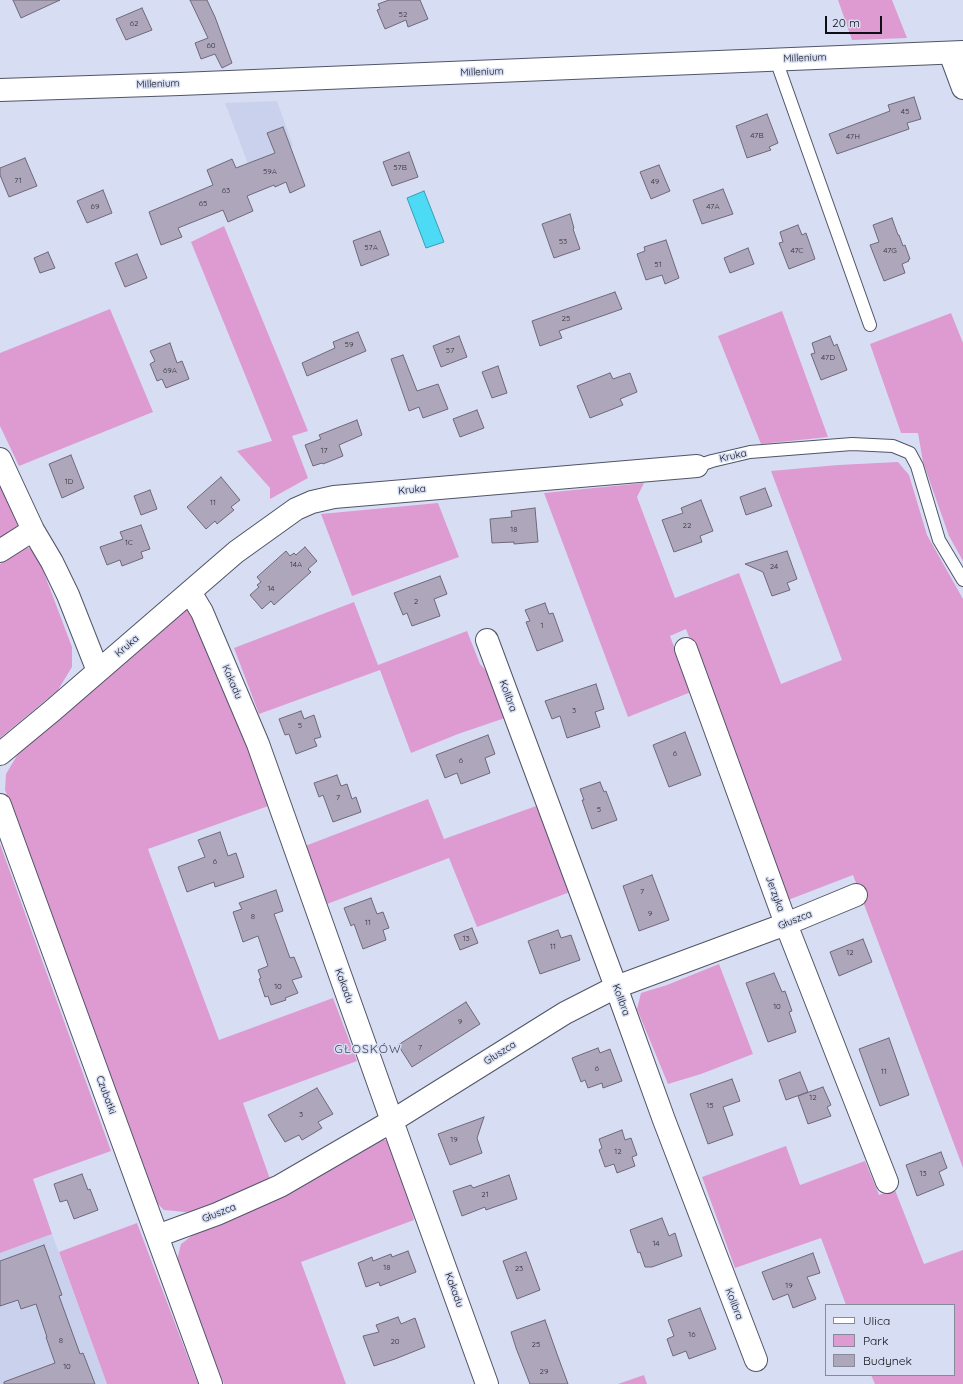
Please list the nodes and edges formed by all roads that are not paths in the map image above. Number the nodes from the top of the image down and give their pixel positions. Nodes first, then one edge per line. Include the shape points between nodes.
1 (956, 52) edge
2 (776, 60) junction
3 (963, 88) edge
4 (0, 90) edge
5 (870, 325) dead end
6 (0, 459) edge
7 (697, 466) joint
8 (33, 530) junction
9 (0, 551) edge
10 (963, 580) edge
11 (190, 592) junction
12 (487, 640) dead end
13 (686, 649) dead end
14 (98, 670) junction
15 (0, 754) edge
16 (0, 805) edge
17 (856, 894) dead end
18 (786, 924) junction
19 (616, 987) junction
20 (392, 1121) junction
21 (887, 1182) dead end
22 (157, 1236) junction
23 (756, 1360) dead end
24 (210, 1384) edge
25 (488, 1384) edge

1 - 2 street, Millenium
1 - 3 street
2 - 4 street, Millenium
2 - 5 lane
6 - 8 street
7 - 10 lane, Kruka via 750,452 852,444 893,446 910,453 917,466 939,540
7 - 11 street, Kruka via 334,497 312,502 296,510 236,552
8 - 9 street
8 - 14 street via 68,595
11 - 14 street, Kruka
11 - 20 street, Kakadu via 202,612 258,744
12 - 19 street, Kolibra
13 - 18 street, Jerzyka
14 - 15 street, Kruka
16 - 22 street, Czubatki
17 - 18 street, Głuszca
18 - 19 street, Głuszca
18 - 21 street, Jerzyka
19 - 20 street, Głuszca via 565,1013
19 - 23 street, Kolibra
20 - 22 street, Głuszca via 280,1186 217,1214
20 - 25 street, Kakadu
22 - 24 street, Czubatki

